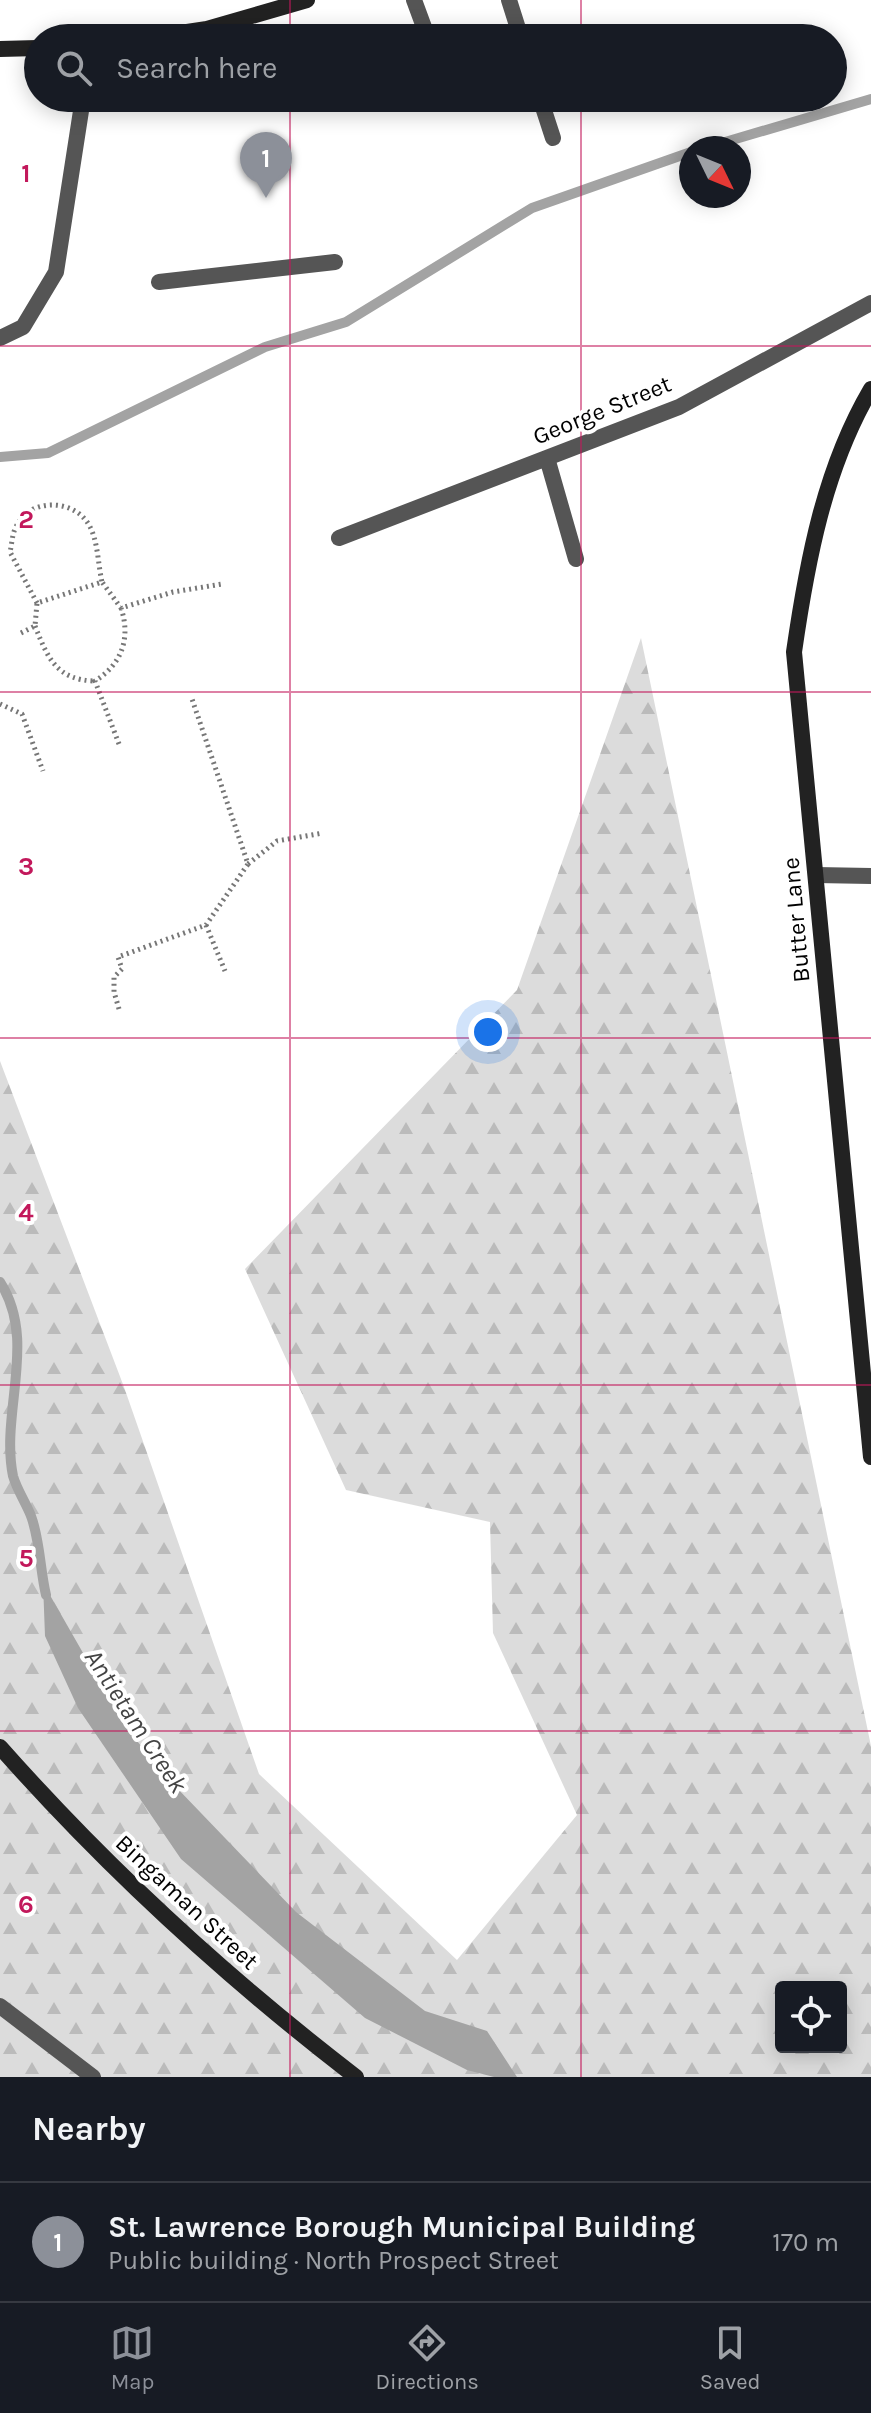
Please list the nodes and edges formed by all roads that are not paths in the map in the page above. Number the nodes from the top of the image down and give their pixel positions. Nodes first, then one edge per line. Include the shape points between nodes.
1 (307, 0) edge
2 (414, 0) edge
3 (509, 0) edge
4 (224, 24) edge
5 (423, 24) edge
6 (517, 24) edge
7 (24, 48) edge
8 (0, 49) edge
9 (81, 112) edge
10 (545, 112) edge
11 (553, 138) dead end
12 (335, 262) dead end
13 (159, 282) dead end
14 (871, 303) edge
15 (0, 338) edge
16 (871, 389) edge
17 (547, 458) junction
18 (339, 538) dead end
19 (576, 559) dead end
20 (816, 875) junction
21 (871, 876) edge
22 (868, 1397) edge
23 (871, 1457) edge
24 (0, 1747) edge
25 (0, 2006) edge
26 (93, 2077) edge
27 (356, 2077) edge

1 - 4 street
2 - 5 street
3 - 6 street
7 - 8 street
9 - 15 street via 56,272 23,327
10 - 11 street
12 - 13 street
14 - 17 street, George Street via 679,407
16 - 20 street, Butter Lane via 849,427 830,480 805,576 794,652
17 - 18 street, George Street
17 - 19 street
20 - 21 street
20 - 22 street, Butter Lane
22 - 23 street, Butter Lane
24 - 27 street, Bingaman Street via 135,1891
25 - 26 street

